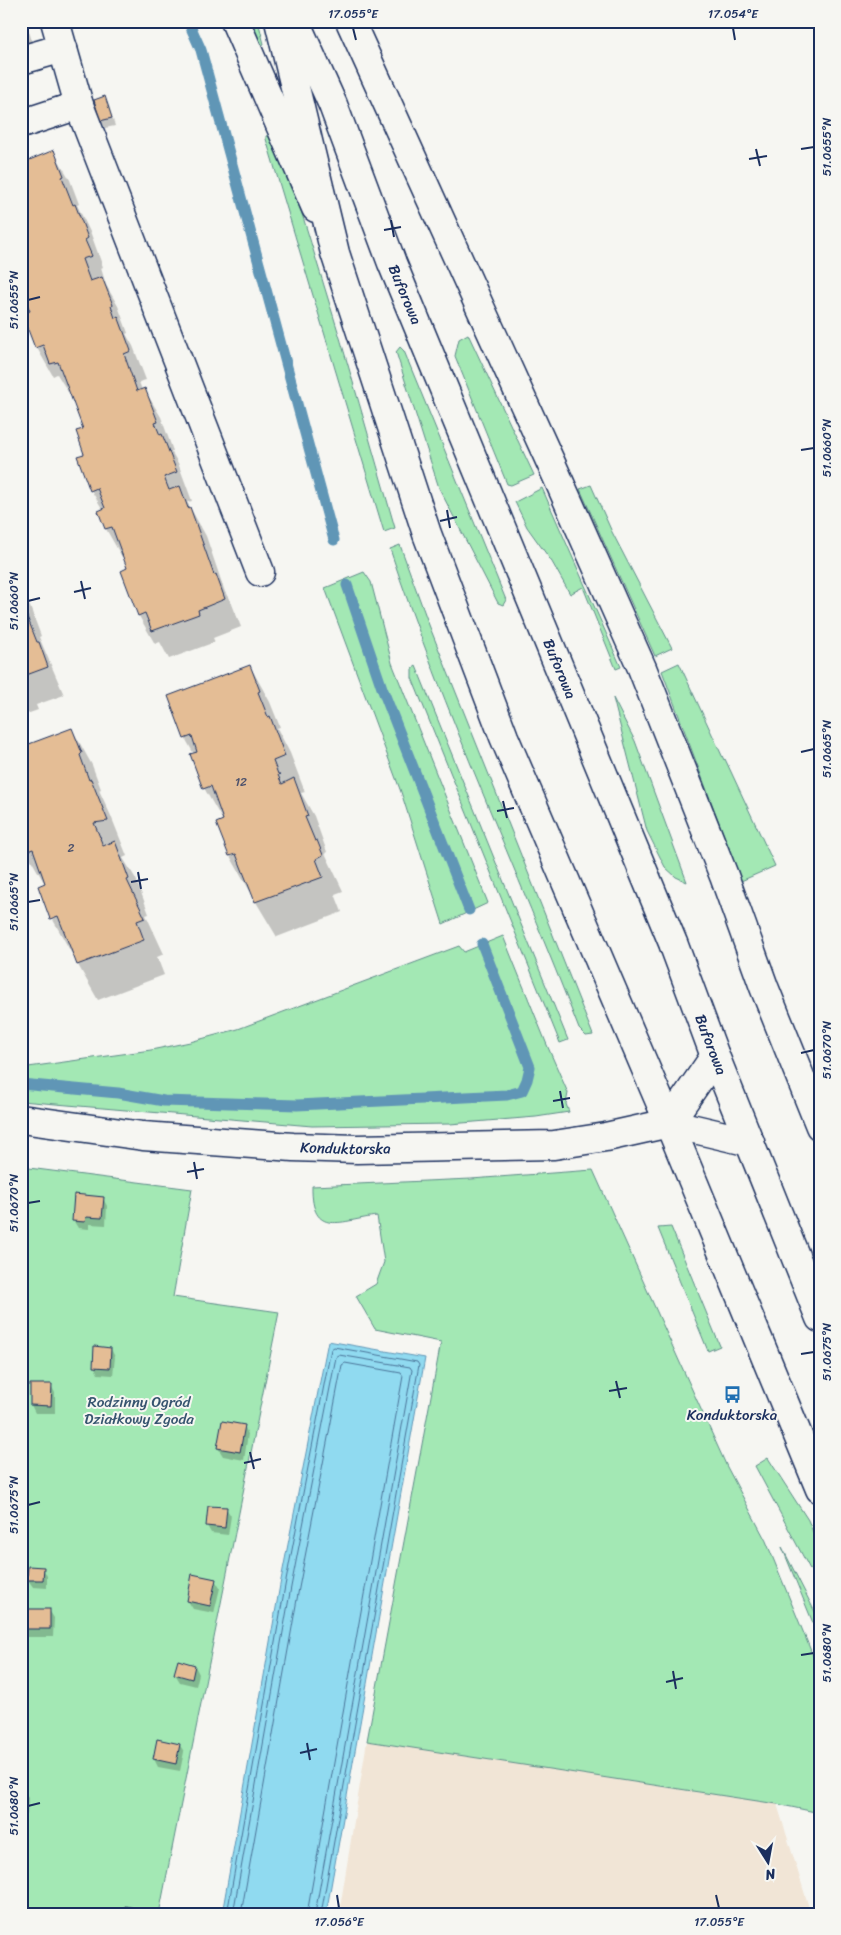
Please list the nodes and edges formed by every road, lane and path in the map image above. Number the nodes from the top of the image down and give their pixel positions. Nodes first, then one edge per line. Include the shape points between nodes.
1 (55, 21) edge
2 (236, 21) edge
3 (279, 21) edge
4 (294, 21) edge
5 (350, 21) edge
6 (63, 48) junction
7 (21, 60) edge
8 (79, 105) junction
9 (21, 124) edge
10 (336, 253) junction
11 (260, 572) dead end
12 (715, 1056) junction
13 (21, 1119) edge
14 (669, 1123) junction
15 (820, 1126) edge
16 (750, 1142) junction
17 (820, 1318) edge
18 (820, 1489) edge

1 - 6 main road
2 - 10 main road
3 - 10 main road
4 - 12 main road, Buforowa via 333,105 392,263 673,943
5 - 15 main road via 639,661
6 - 7 main road
6 - 8 main road
8 - 9 main road
8 - 11 main road
10 - 14 main road via 427,534 497,719
12 - 14 main road
12 - 16 main road, Buforowa
13 - 14 main road, Konduktorska via 227,1143 357,1149 554,1145
14 - 16 main road, Konduktorska
14 - 18 main road
16 - 17 main road, Buforowa

